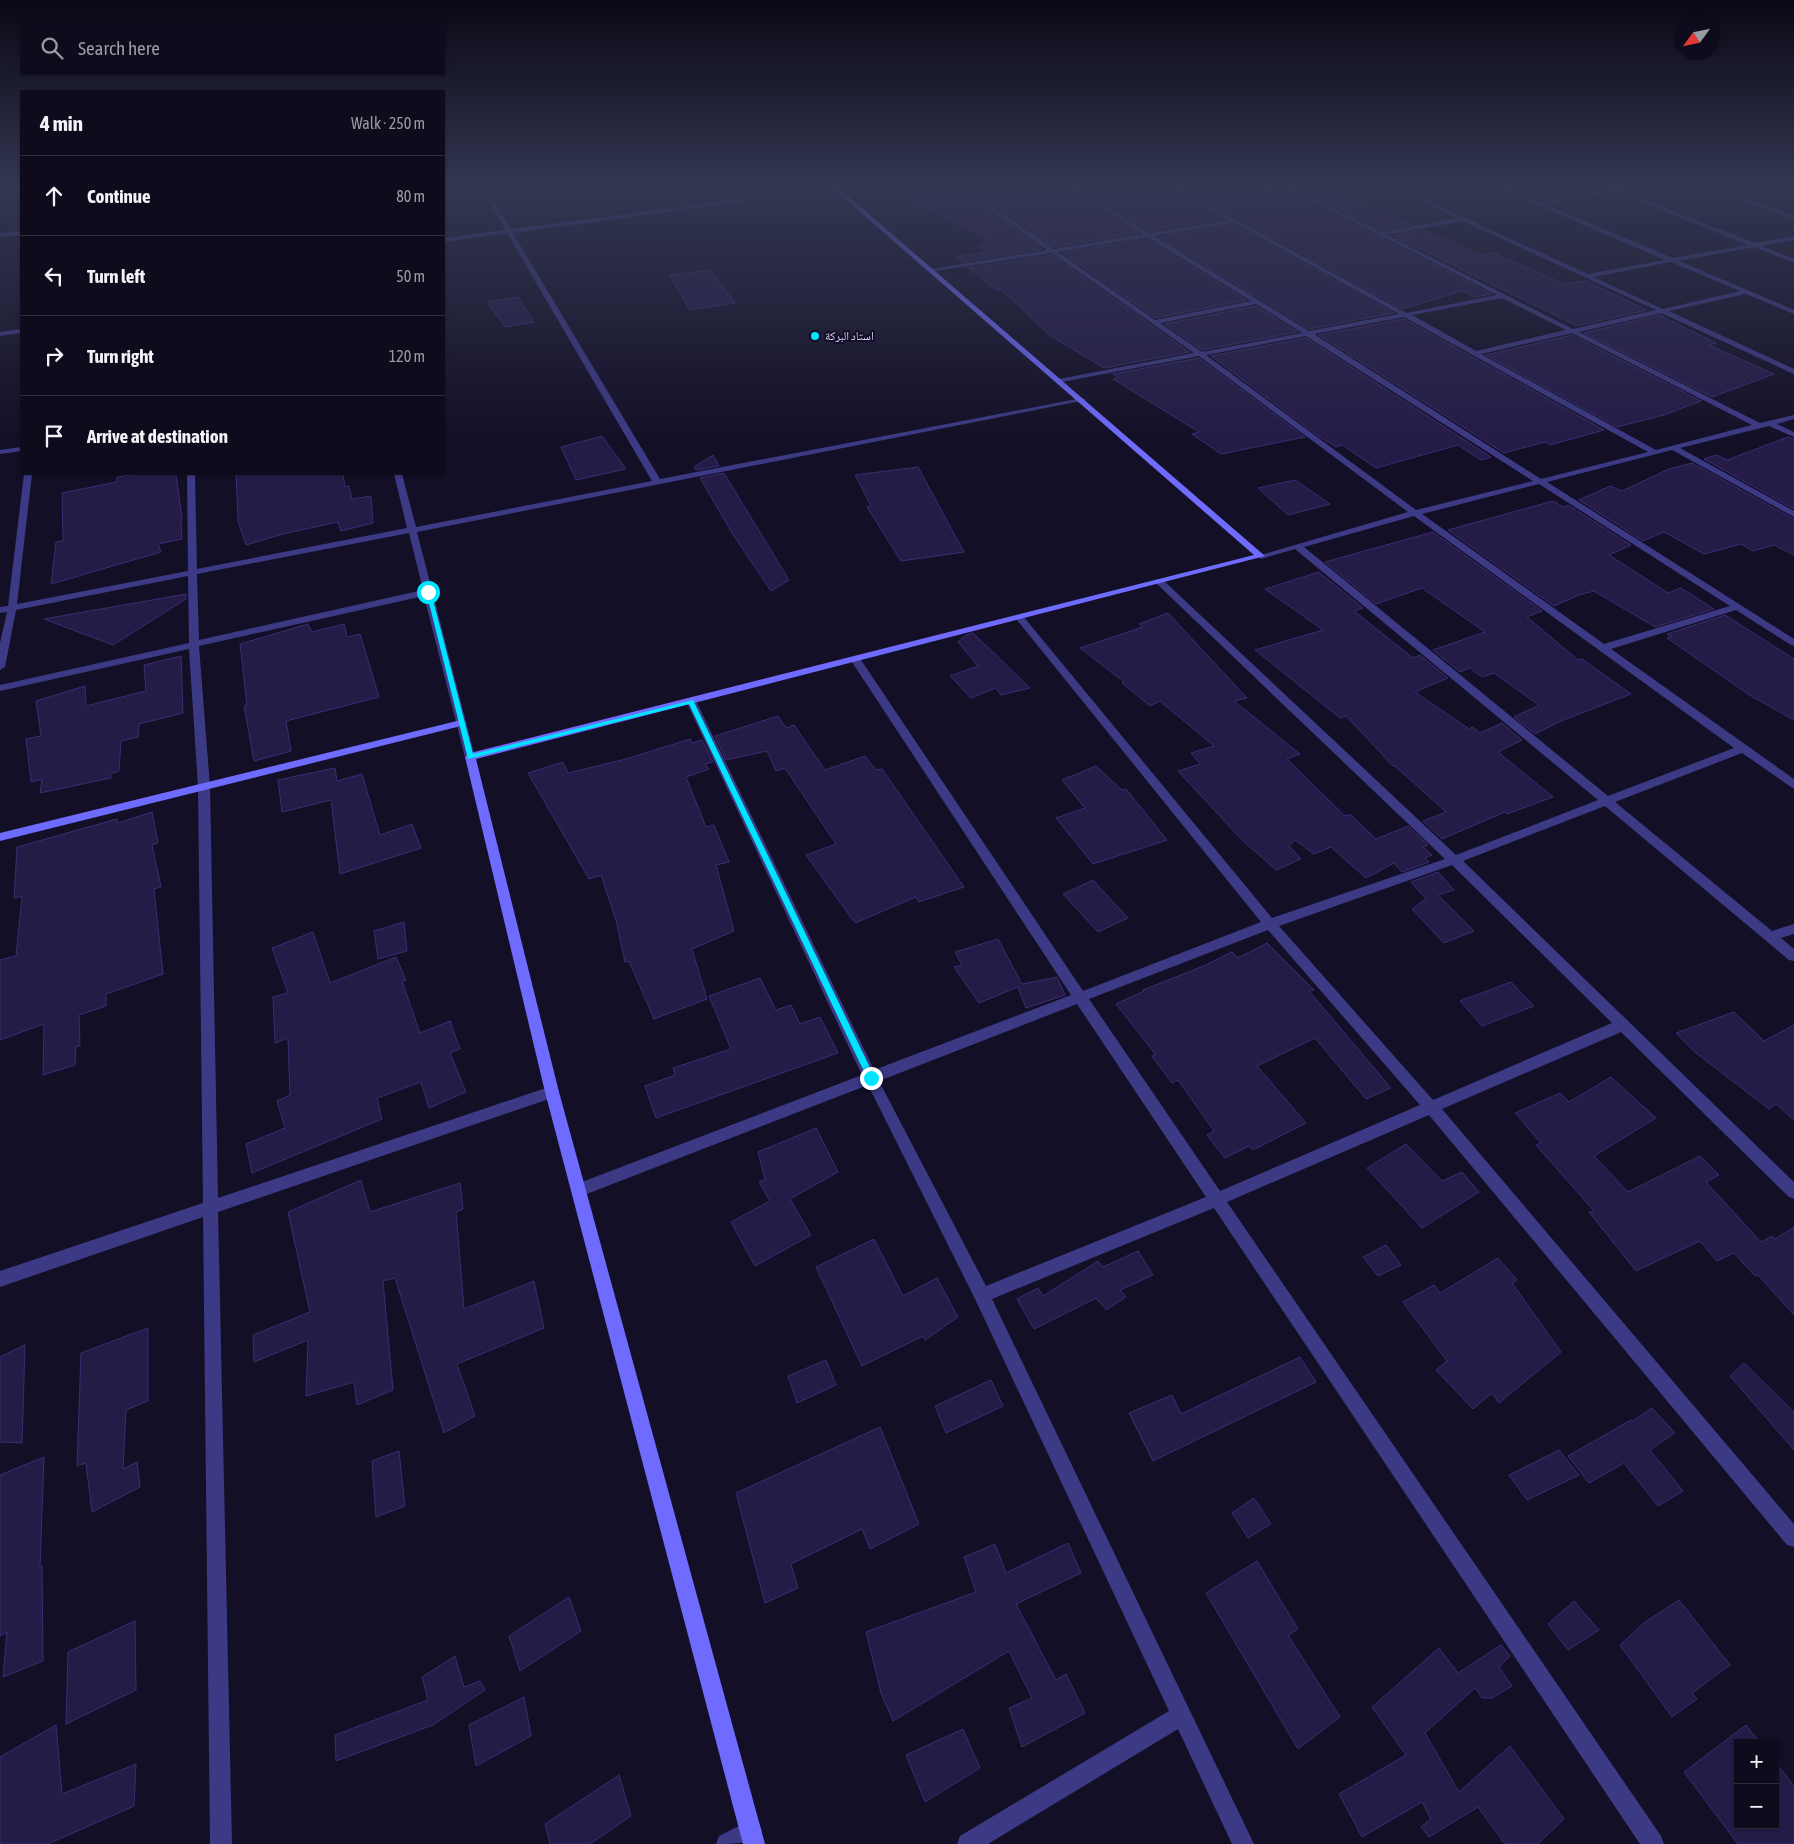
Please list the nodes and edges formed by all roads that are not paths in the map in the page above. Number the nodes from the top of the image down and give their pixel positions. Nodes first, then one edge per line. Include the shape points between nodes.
1 (530, 270) edge
2 (937, 270) edge
3 (1079, 270) edge
4 (1205, 270) edge
5 (1323, 270) edge
6 (1452, 270) edge
7 (1574, 270) edge
8 (1621, 270) edge
9 (1694, 270) edge
10 (931, 271) joint
11 (1587, 276) junction
12 (1746, 292) junction
13 (1503, 296) junction
14 (1257, 302) junction
15 (1663, 311) junction
16 (1794, 312) edge
17 (1406, 315) junction
18 (1154, 322) junction
19 (20, 331) edge
20 (1574, 332) junction
21 (1307, 333) junction
22 (0, 334) edge
23 (1199, 353) junction
24 (1475, 353) junction
25 (1794, 372) edge
26 (1059, 381) junction
27 (1082, 400) junction
28 (1794, 417) edge
29 (1770, 423) junction
30 (1758, 425) junction
31 (1794, 435) edge
32 (1672, 447) junction
33 (20, 449) edge
34 (1653, 451) junction
35 (0, 452) edge
36 (28, 475) edge
37 (191, 475) edge
38 (398, 475) edge
39 (1539, 481) junction
40 (657, 482) junction
41 (1415, 513) junction
42 (1794, 514) edge
43 (413, 529) junction
44 (1297, 546) junction
45 (1261, 556) junction
46 (193, 572) junction
47 (1160, 582) junction
48 (428, 592) junction
49 (1737, 607) junction
50 (12, 608) junction
51 (0, 610) edge
52 (1020, 618) junction
53 (1794, 643) edge
54 (194, 645) junction
55 (1602, 648) junction
56 (855, 659) junction
57 (0, 667) edge
58 (0, 688) edge
59 (691, 701) junction
60 (461, 723) junction
61 (1741, 749) junction
62 (470, 757) junction
63 (1794, 785) edge
64 (204, 787) junction
65 (1607, 802) junction
66 (0, 837) edge
67 (1454, 860) junction
68 (1270, 924) junction
69 (1794, 928) edge
70 (1770, 936) junction
71 (1794, 956) edge
72 (1079, 996) junction
73 (1622, 1025) junction
74 (871, 1078) junction
75 (552, 1092) junction
76 (1430, 1106) junction
77 (579, 1190) junction
78 (1794, 1192) edge
79 (1218, 1199) junction
80 (210, 1207) junction
81 (0, 1279) edge
82 (982, 1296) junction
83 (1794, 1538) edge
84 (1182, 1714) junction
85 (753, 1837) edge
86 (221, 1844) edge
87 (727, 1844) edge
88 (968, 1844) edge
89 (1243, 1844) edge
90 (1653, 1844) edge

1 - 40 street
2 - 10 street
3 - 18 street
4 - 14 street
5 - 17 street
6 - 13 street
7 - 11 street
8 - 11 street
9 - 12 street
10 - 26 street
11 - 15 street
12 - 15 street
12 - 16 street
13 - 17 street
13 - 20 street
14 - 18 street
14 - 21 street
15 - 20 street
15 - 25 street
17 - 21 street
17 - 24 street
18 - 23 street
19 - 22 street
20 - 24 street
20 - 30 street
21 - 23 street
21 - 39 street
23 - 26 street
23 - 41 street
24 - 34 street
26 - 27 street
27 - 40 street
27 - 45 street
28 - 29 street
29 - 30 street
29 - 31 street
30 - 32 street
32 - 34 street
32 - 42 street
33 - 35 street
34 - 39 street
36 - 50 street
37 - 46 street
38 - 43 street
39 - 41 street
39 - 49 street
40 - 43 street
41 - 44 street
41 - 55 street
43 - 46 street
43 - 48 street
44 - 45 street
44 - 65 street
45 - 47 street
46 - 50 street
46 - 54 street
47 - 52 street
47 - 67 street
48 - 54 street
48 - 60 street
49 - 53 street
49 - 55 street
50 - 51 street
50 - 57 street
52 - 56 street
52 - 68 street
54 - 58 street
54 - 64 street
55 - 61 street
56 - 59 street
56 - 72 street
59 - 62 street
59 - 74 street
60 - 62 street
60 - 64 street
61 - 63 street
61 - 65 street
62 - 75 street
64 - 66 street
64 - 80 street
65 - 67 street
65 - 70 street
67 - 68 street
67 - 73 street
68 - 72 street
68 - 76 street
69 - 70 street
70 - 71 street
72 - 74 street
72 - 79 street
73 - 76 street
73 - 78 street
74 - 77 street
74 - 82 street
75 - 77 street
75 - 80 street
76 - 79 street
76 - 83 street
77 - 85 street
79 - 82 street
79 - 90 street
80 - 81 street
80 - 86 street
82 - 84 street
84 - 88 street
84 - 89 street
85 - 87 street

